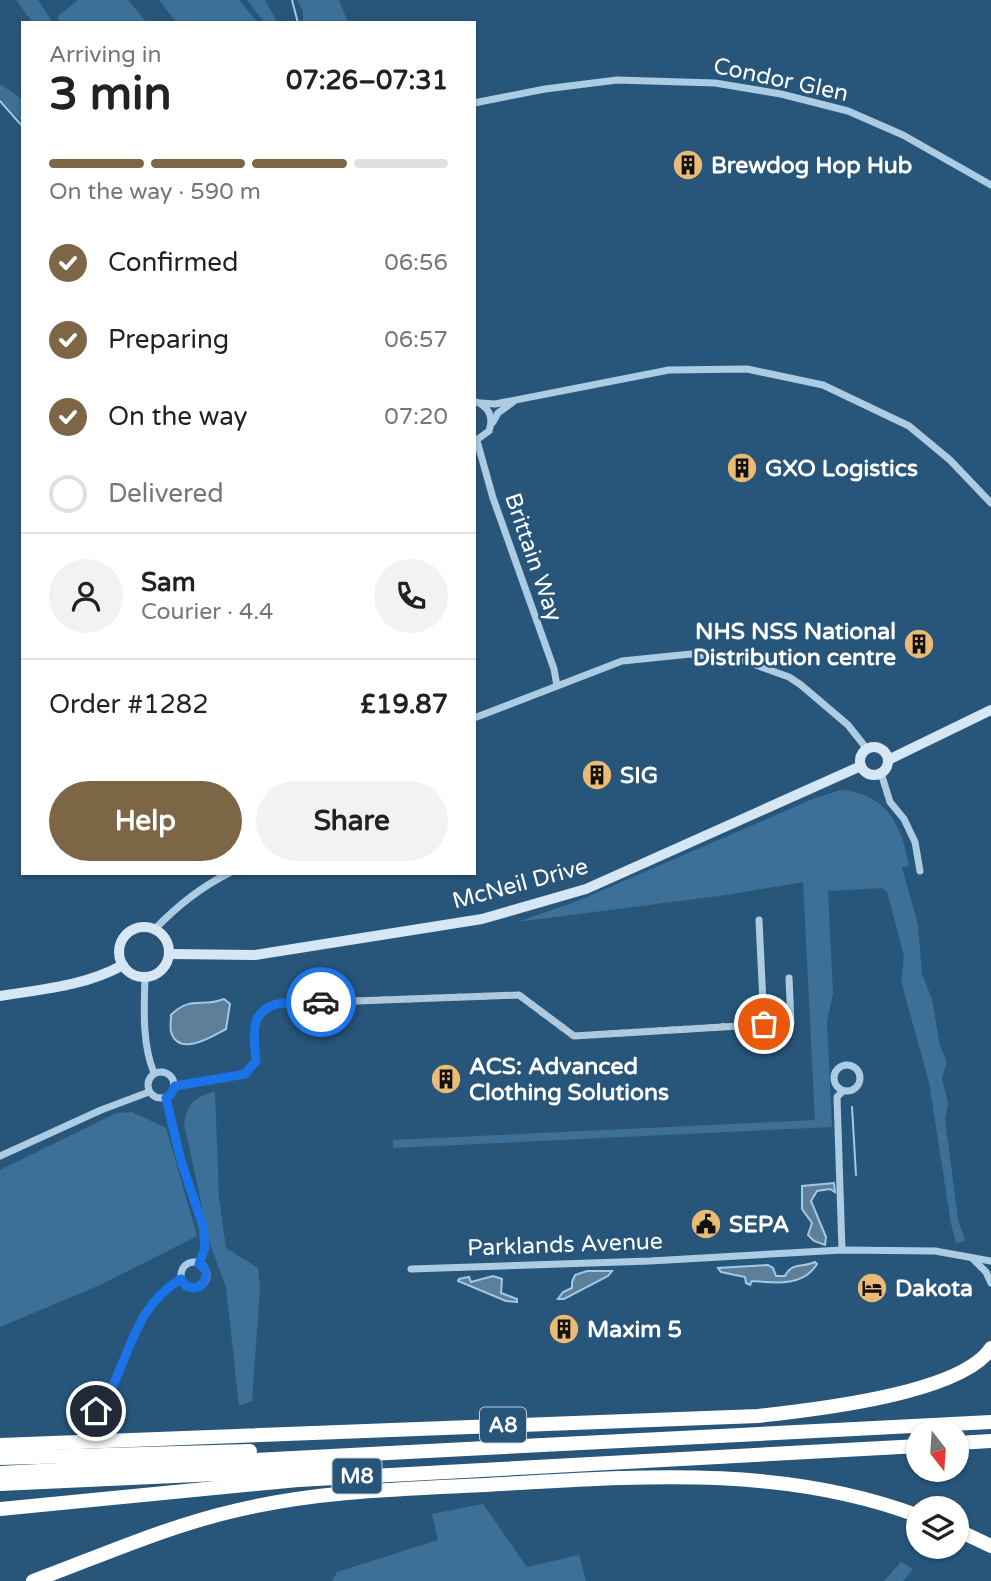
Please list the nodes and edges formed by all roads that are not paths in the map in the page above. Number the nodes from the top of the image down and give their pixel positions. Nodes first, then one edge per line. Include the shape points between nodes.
1 (476, 103) edge
2 (991, 185) edge
3 (517, 400) junction
4 (478, 402) edge
5 (491, 426) junction
6 (476, 441) edge
7 (991, 503) edge
8 (557, 686) junction
9 (991, 710) edge
10 (476, 718) edge
11 (867, 749) junction
12 (888, 760) junction
13 (861, 766) junction
14 (881, 773) junction
15 (920, 872) dead end
16 (225, 875) edge
17 (759, 920) dead end
18 (155, 929) junction
19 (169, 954) junction
20 (122, 965) junction
21 (145, 977) junction
22 (789, 978) dead end
23 (0, 996) edge
24 (764, 1024) junction
25 (155, 1073) junction
26 (175, 1086) junction
27 (843, 1091) dead end
28 (149, 1092) junction
29 (166, 1098) junction
30 (0, 1156) edge
31 (842, 1250) junction
32 (972, 1258) junction
33 (991, 1261) edge
34 (199, 1264) junction
35 (411, 1269) dead end
36 (181, 1279) junction
37 (991, 1283) edge
38 (991, 1348) edge
39 (96, 1411) dead end
40 (991, 1422) edge
41 (991, 1441) edge
42 (594, 1442) junction
43 (970, 1442) edge
44 (0, 1445) edge
45 (906, 1447) edge
46 (714, 1456) junction
47 (0, 1458) edge
48 (0, 1465) edge
49 (127, 1467) junction
50 (0, 1472) edge
51 (0, 1484) edge
52 (0, 1509) edge
53 (906, 1512) edge
54 (969, 1536) edge
55 (991, 1546) edge
56 (33, 1581) edge

1 - 2 street, Condor Glen via 617,80 715,83 848,111 904,135
3 - 4 street
3 - 5 street, Brittain Way via 498,413
3 - 7 street via 669,370 747,369 811,382 909,426
4 - 5 street via 490,413
5 - 6 street, Brittain Way
6 - 8 street, Brittain Way
8 - 10 street
8 - 11 street via 622,661 691,654 742,660 802,685 848,725
9 - 12 street
11 - 12 street via 881,750
11 - 13 street
12 - 14 street
13 - 14 street via 868,774
13 - 19 street, McNeil Drive via 586,889 482,919 255,956
14 - 15 street via 890,802 915,842
16 - 18 street via 175,908
17 - 24 street
18 - 19 street via 166,940
18 - 20 street via 141,927 128,933 120,948
19 - 21 street via 164,968
20 - 21 street
20 - 23 street via 83,983
21 - 25 street via 146,1037
22 - 24 street via 791,1023
24 - 26 street via 574,1036 519,995 276,1004 258,1015 256,1061 245,1074
25 - 26 street via 169,1074
25 - 28 street via 148,1080
26 - 29 street
27 - 31 street via 837,1097
28 - 29 street
28 - 30 street
29 - 34 street via 203,1226 205,1248
31 - 32 street, Parklands Avenue via 935,1251
31 - 35 street, Parklands Avenue
32 - 33 street, Parklands Avenue
32 - 37 street
34 - 36 street via 186,1265
34 - 36 street via 206,1273 202,1285 190,1288
36 - 39 street via 150,1304
38 - 44 highway, A8 via 979,1363 919,1387 835,1406 758,1416
40 - 42 highway, M8
41 - 43 highway
42 - 47 highway, M8
42 - 49 highway, M8
45 - 46 highway, M8
46 - 51 highway, M8 via 478,1461
46 - 52 highway, M8 via 285,1481
48 - 49 highway via 100,1463
49 - 50 highway, M8
53 - 56 highway via 809,1487 707,1476 376,1491 309,1497 218,1515
54 - 55 highway

